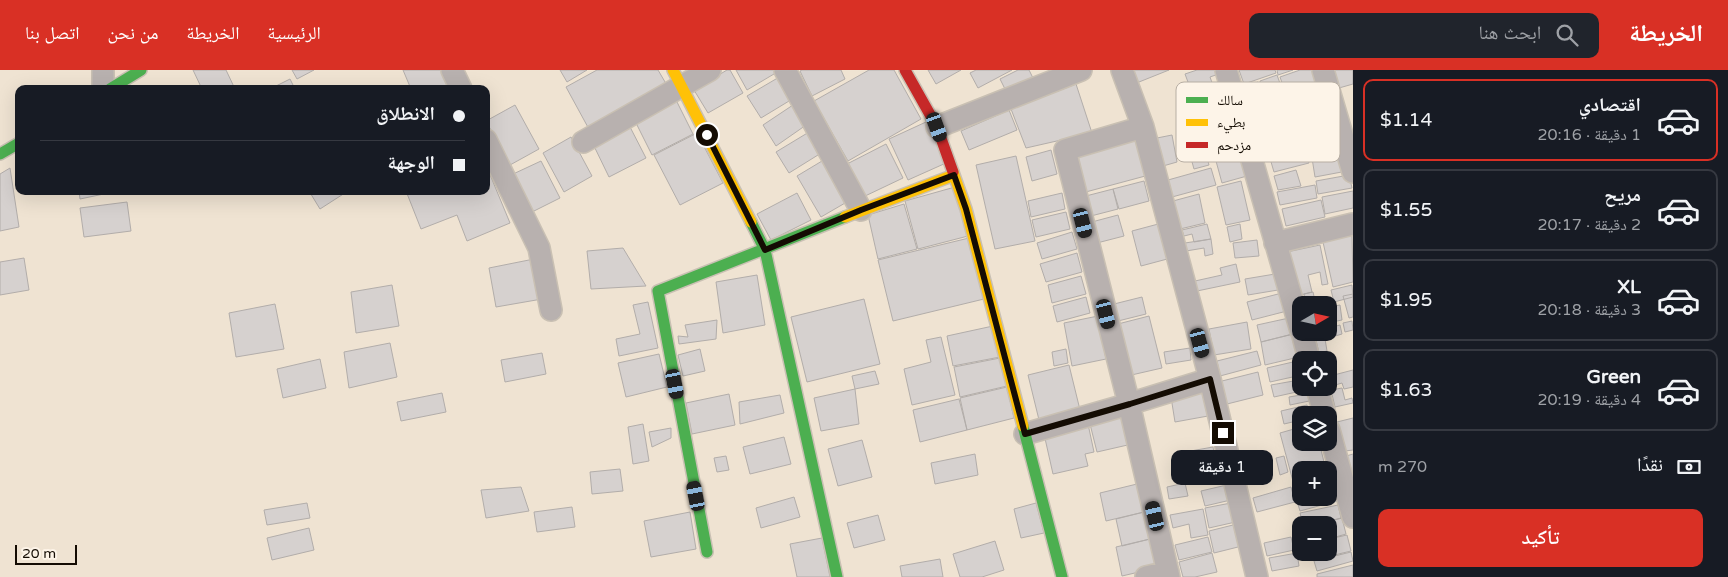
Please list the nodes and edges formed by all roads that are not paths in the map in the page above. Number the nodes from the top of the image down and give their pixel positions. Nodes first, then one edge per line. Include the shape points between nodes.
1 (103, 70) edge
2 (141, 70) edge
3 (452, 70) edge
4 (710, 70) edge
5 (785, 70) edge
6 (905, 70) edge
7 (1081, 70) edge
8 (1122, 70) edge
9 (1323, 70) edge
10 (1044, 76) edge
11 (677, 78) edge
12 (1327, 82) edge
13 (103, 85) edge
14 (117, 85) edge
15 (459, 85) edge
16 (937, 127) junction
17 (1143, 127) junction
18 (1340, 128) edge
19 (582, 142) dead end
20 (15, 145) edge
21 (490, 148) edge
22 (0, 154) edge
23 (1252, 162) edge
24 (1353, 172) edge
25 (954, 175) junction
26 (861, 210) junction
27 (1353, 224) edge
28 (1275, 243) junction
29 (765, 250) junction
30 (1292, 301) edge
31 (551, 310) dead end
32 (1210, 379) junction
33 (1130, 404) junction
34 (1025, 434) junction
35 (1335, 451) edge
36 (1353, 517) edge
37 (707, 552) dead end
38 (1169, 575) edge
39 (837, 577) edge
40 (1062, 577) edge
41 (1146, 577) edge
42 (1257, 577) edge

1 - 13 street
2 - 14 street
3 - 15 street
4 - 11 street
5 - 26 street
6 - 16 street
7 - 10 street
8 - 17 street
9 - 12 street
10 - 16 street
11 - 19 street
11 - 29 street
16 - 25 street
17 - 32 street
17 - 33 street via 1065,150
18 - 24 street
20 - 22 street
21 - 31 street via 539,248
23 - 28 street
25 - 26 street
25 - 34 street via 966,209
26 - 29 street
27 - 28 street
28 - 30 street
29 - 37 street via 658,291
29 - 39 street
32 - 33 street
32 - 42 street
33 - 34 street
33 - 38 street
34 - 40 street
35 - 36 street
38 - 41 street

